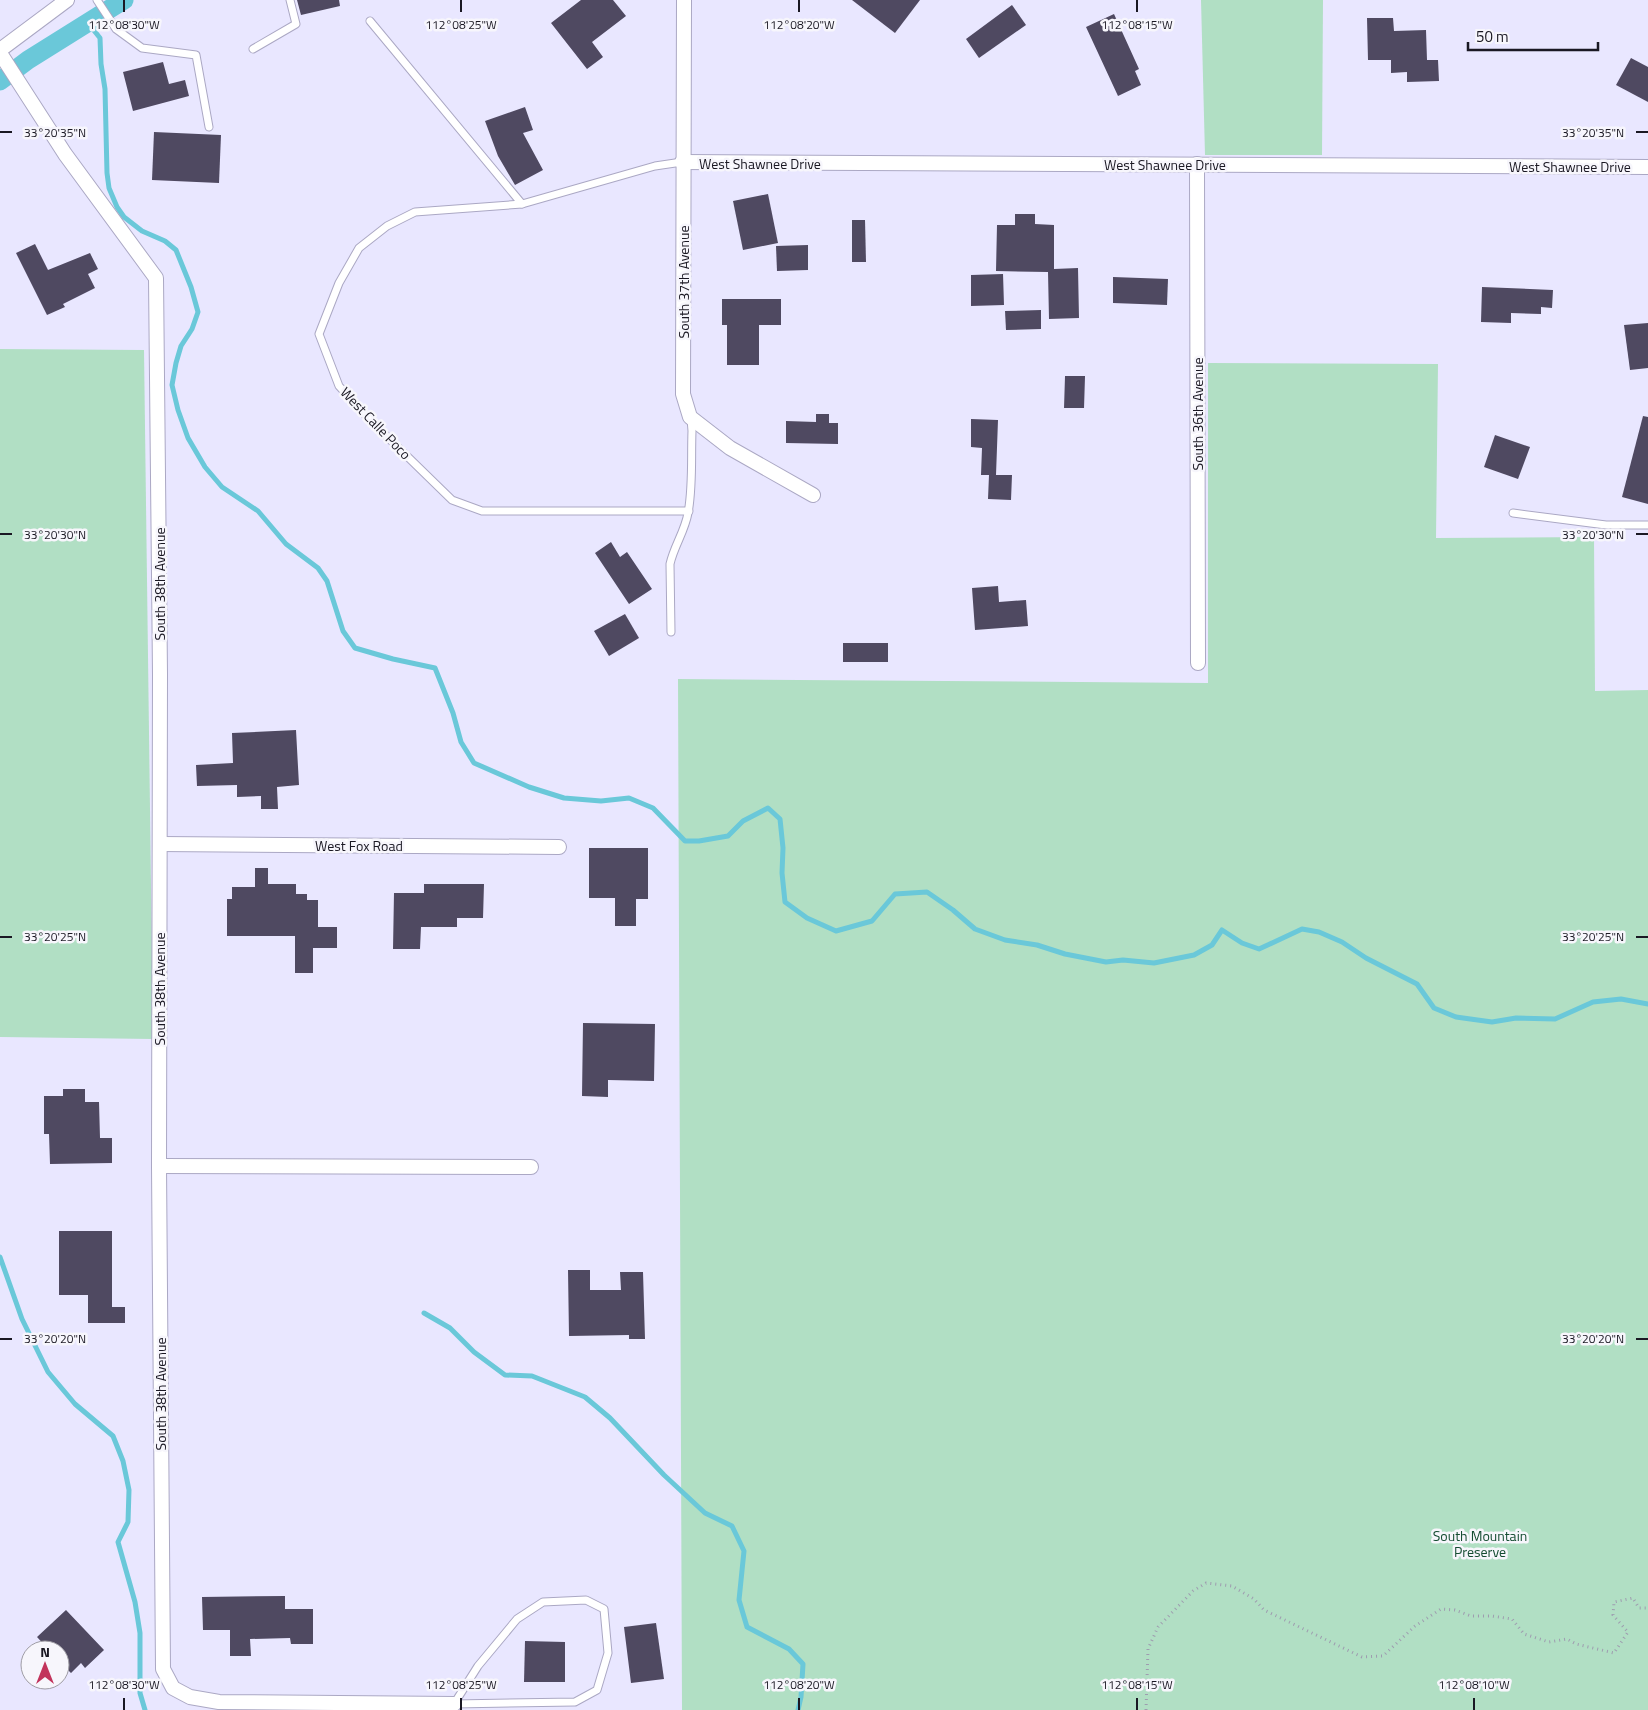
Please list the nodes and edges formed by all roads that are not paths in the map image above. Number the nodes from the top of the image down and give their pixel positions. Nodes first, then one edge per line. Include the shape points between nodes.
1 (97, 0) edge
2 (290, 0) edge
3 (684, 0) edge
4 (62, 2) edge
5 (370, 21) dead end
6 (253, 49) dead end
7 (1, 54) edge
8 (209, 127) dead end
9 (682, 162) junction
10 (1197, 164) junction
11 (1648, 167) edge
12 (522, 204) junction
13 (690, 417) junction
14 (814, 495) dead end
15 (688, 511) junction
16 (1513, 513) dead end
17 (1648, 525) edge
18 (671, 632) dead end
19 (1198, 663) dead end
20 (160, 844) junction
21 (559, 847) dead end
22 (159, 1166) junction
23 (531, 1166) dead end
24 (454, 1704) junction

1 - 8 lane via 116,29 142,48 196,55
2 - 6 lane via 296,24
3 - 9 street, South 37th Avenue
4 - 7 street
5 - 12 lane
7 - 20 street, South 38th Avenue via 64,154 156,278
9 - 10 street, West Shawnee Drive
9 - 12 lane, West Calle Poco via 656,166
9 - 13 street, South 37th Avenue via 683,394
10 - 11 street, West Shawnee Drive
10 - 19 street, South 36th Avenue
12 - 15 lane, West Calle Poco via 415,212 387,226 359,248 339,284 318,334 340,386 452,500 482,511
13 - 14 street via 730,448
13 - 15 lane
15 - 18 lane via 670,564
16 - 17 lane via 1606,525
20 - 21 street, West Fox Road
20 - 22 street, South 38th Avenue
22 - 23 street
22 - 24 street, South 38th Avenue via 162,1641 163,1669 173,1688 190,1697 219,1702
24 - 24 lane via 576,1702 597,1690 608,1653 604,1609 586,1600 543,1602 517,1619 478,1666

